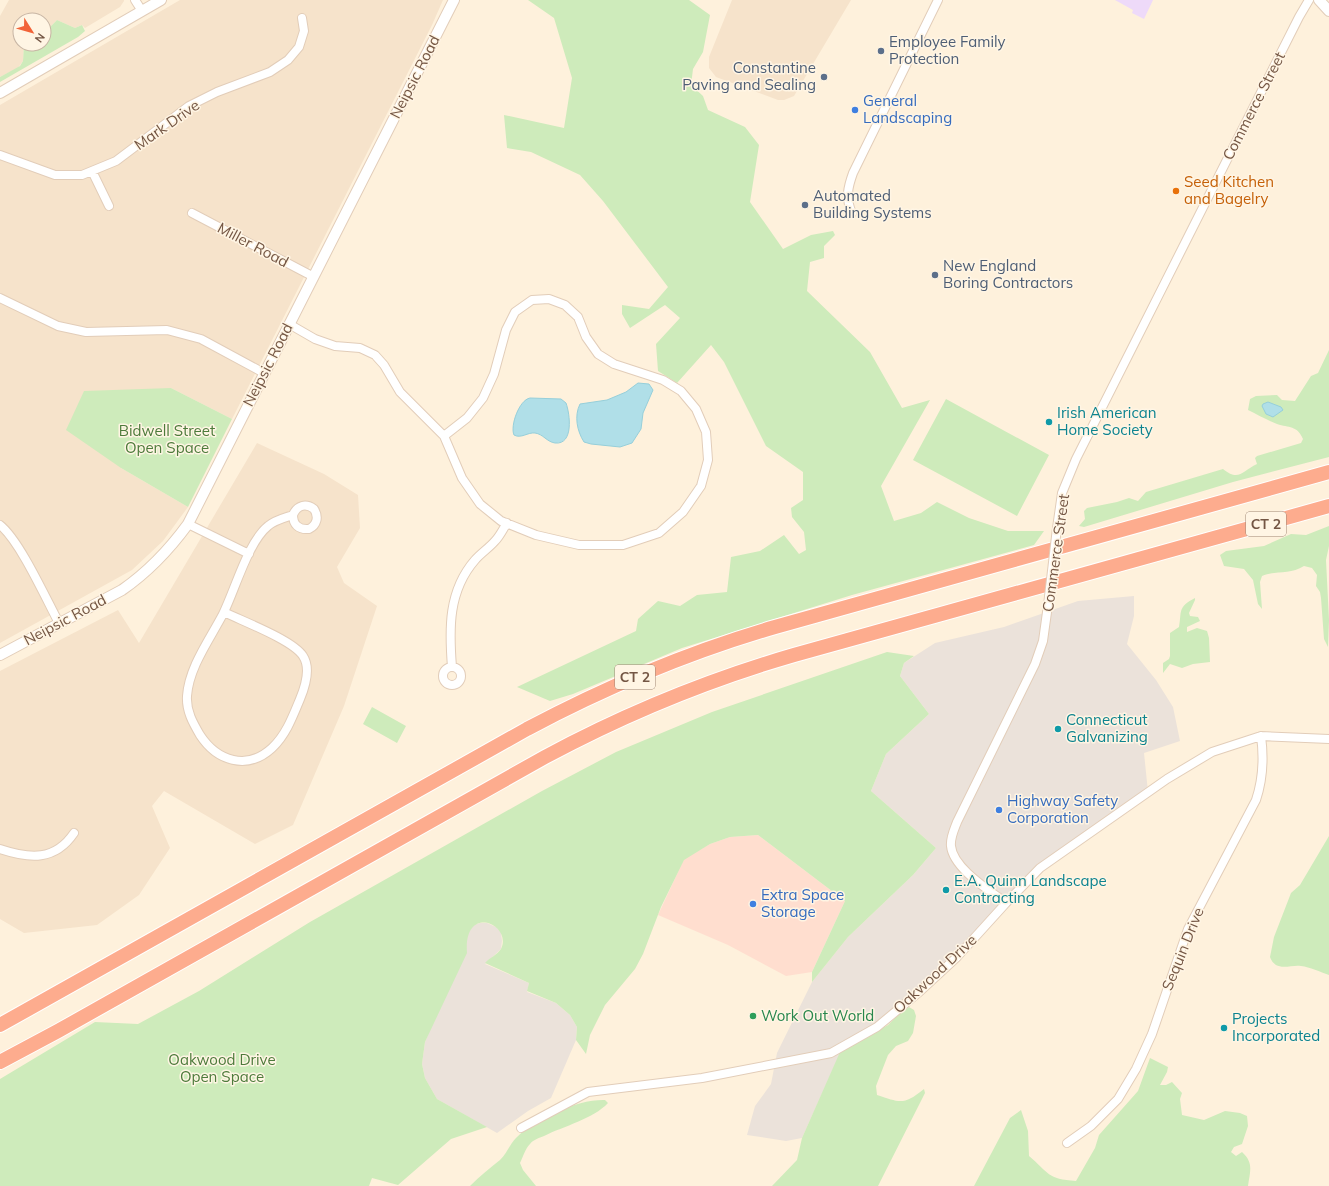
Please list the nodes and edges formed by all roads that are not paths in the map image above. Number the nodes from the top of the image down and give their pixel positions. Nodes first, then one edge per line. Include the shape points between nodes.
1 (135, 0) edge
2 (161, 0) edge
3 (454, 0) edge
4 (938, 0) edge
5 (1309, 0) edge
6 (1319, 0) edge
7 (142, 11) junction
8 (1329, 11) edge
9 (302, 18) dead end
10 (0, 93) edge
11 (0, 155) edge
12 (92, 171) junction
13 (109, 206) dead end
14 (192, 213) dead end
15 (852, 213) dead end
16 (314, 277) junction
17 (0, 298) edge
18 (289, 324) junction
19 (264, 373) junction
20 (444, 436) junction
21 (1329, 472) edge
22 (1325, 508) edge
23 (293, 515) dead end
24 (507, 523) junction
25 (188, 524) junction
26 (0, 525) edge
27 (249, 554) junction
28 (224, 612) junction
29 (59, 623) junction
30 (0, 655) edge
31 (452, 667) dead end
32 (1261, 736) junction
33 (1329, 740) edge
34 (74, 833) dead end
35 (0, 850) edge
36 (1006, 903) junction
37 (0, 1025) edge
38 (0, 1062) edge
39 (521, 1128) dead end
40 (1067, 1143) dead end

1 - 7 street
2 - 7 street
3 - 16 street, Neipsic Road
4 - 15 street via 853,172 847,200
5 - 36 street, Commerce Street, bridge via 1076,459 1062,493 1043,641 1035,664 951,838 952,852 960,865
6 - 8 street
7 - 10 street
9 - 12 street, Mark Drive via 304,31 299,47 288,60 270,72 217,92 189,106 116,161
11 - 12 street, Mark Drive via 55,175 82,175
12 - 13 street
14 - 16 street, Miller Road
16 - 18 street, Neipsic Road
17 - 19 street via 58,326 86,332 167,330 201,339
18 - 19 street, Neipsic Road
18 - 20 street via 315,339 335,346 360,348 375,355 400,392
19 - 25 street, Neipsic Road
20 - 24 street via 462,478 480,504
20 - 24 street via 467,418 483,398 494,374 506,330 515,312 532,300 549,299 565,305 578,317 586,337 598,354 614,364 663,380 681,391 696,409 706,432 708,460 701,486 683,512 659,533 623,545 579,545 536,535
21 - 37 highway, CT 2 via 774,627 646,672 527,730
22 - 38 highway, CT 2 via 794,655 670,697 545,757
23 - 27 street via 268,526
24 - 31 street via 495,541 475,560 462,578 452,604
25 - 27 street
25 - 29 street, Neipsic Road via 161,557 136,580
26 - 29 street via 21,553
27 - 28 street
28 - 28 street via 192,672 187,696 190,719 207,746 222,757 237,761 256,758 271,749 289,726 305,687 307,672 304,657 294,646
29 - 30 street, Neipsic Road
32 - 33 street, Oakwood Drive
32 - 36 street, Oakwood Drive via 1212,752 1167,779 1040,868
32 - 40 street, Sequin Drive via 1262,783 1256,800 1188,928 1152,1034 1136,1069 1118,1099 1091,1126
34 - 35 street via 58,851 39,856
36 - 39 street, Oakwood Drive via 957,957 918,993 877,1027 831,1053 702,1078 588,1092

